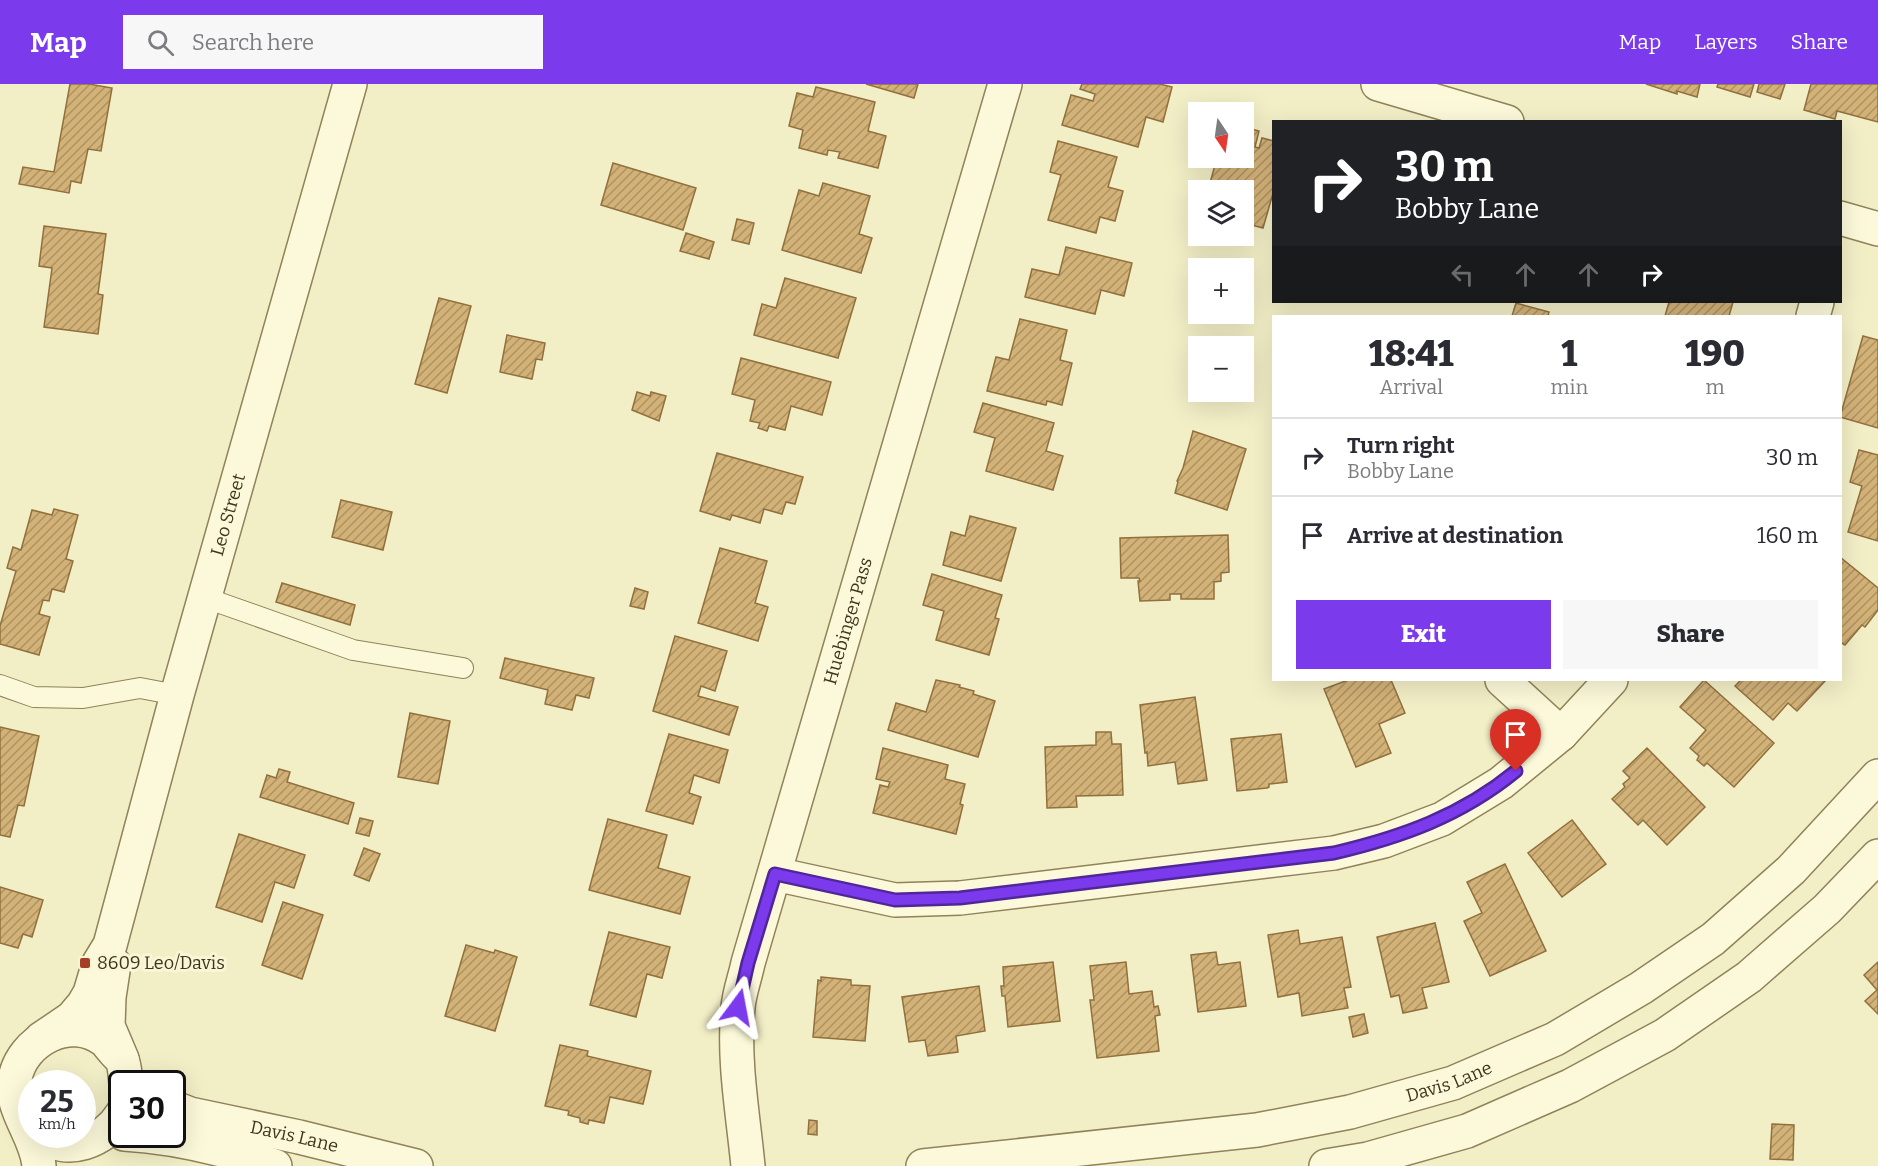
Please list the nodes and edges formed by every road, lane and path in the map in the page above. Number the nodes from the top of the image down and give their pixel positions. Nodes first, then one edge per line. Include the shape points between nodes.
1 (350, 84) edge
2 (1005, 84) edge
3 (1378, 84) edge
4 (1501, 120) edge
5 (1842, 219) edge
6 (1878, 229) edge
7 (206, 598) junction
8 (463, 668) dead end
9 (1504, 681) edge
10 (1610, 681) edge
11 (0, 685) edge
12 (177, 695) junction
13 (1561, 734) junction
14 (1878, 776) edge
15 (1878, 856) edge
16 (775, 874) junction
17 (110, 945) junction
18 (39, 1041) junction
19 (0, 1048) edge
20 (124, 1070) edge
21 (125, 1070) edge
22 (18, 1106) edge
23 (186, 1112) edge
24 (108, 1137) edge
25 (186, 1141) edge
26 (33, 1148) edge
27 (39, 1166) edge
28 (79, 1166) edge
29 (275, 1166) edge
30 (416, 1166) edge
31 (748, 1166) edge
32 (923, 1166) edge
33 (1326, 1166) edge

1 - 7 street, Leo Street
2 - 16 street, Huebinger Pass
3 - 4 street
5 - 6 street
7 - 8 lane via 353,650
7 - 12 street, Leo Street
9 - 13 street
10 - 13 street
11 - 12 lane via 33,697 83,698 140,688
12 - 17 street, Leo Street
13 - 16 street via 1501,783 1442,819 1384,841 1334,853 960,898 895,900
14 - 32 street, Davis Lane via 1791,870 1713,939 1555,1039 1453,1083 1350,1112 1257,1130
15 - 33 street via 1827,909 1749,977 1665,1035 1570,1086 1467,1131 1368,1159
16 - 31 street, Huebinger Pass via 738,1007 738,1074
17 - 18 street, Leo Street via 83,1005 72,1018
17 - 21 street, Leo Street via 115,967 108,1026
18 - 19 street
18 - 20 street via 62,1031 90,1034 103,1040
18 - 22 street via 18,1066 14,1081
23 - 30 street, Davis Lane
24 - 28 street
25 - 29 street, Davis Lane
26 - 27 street

